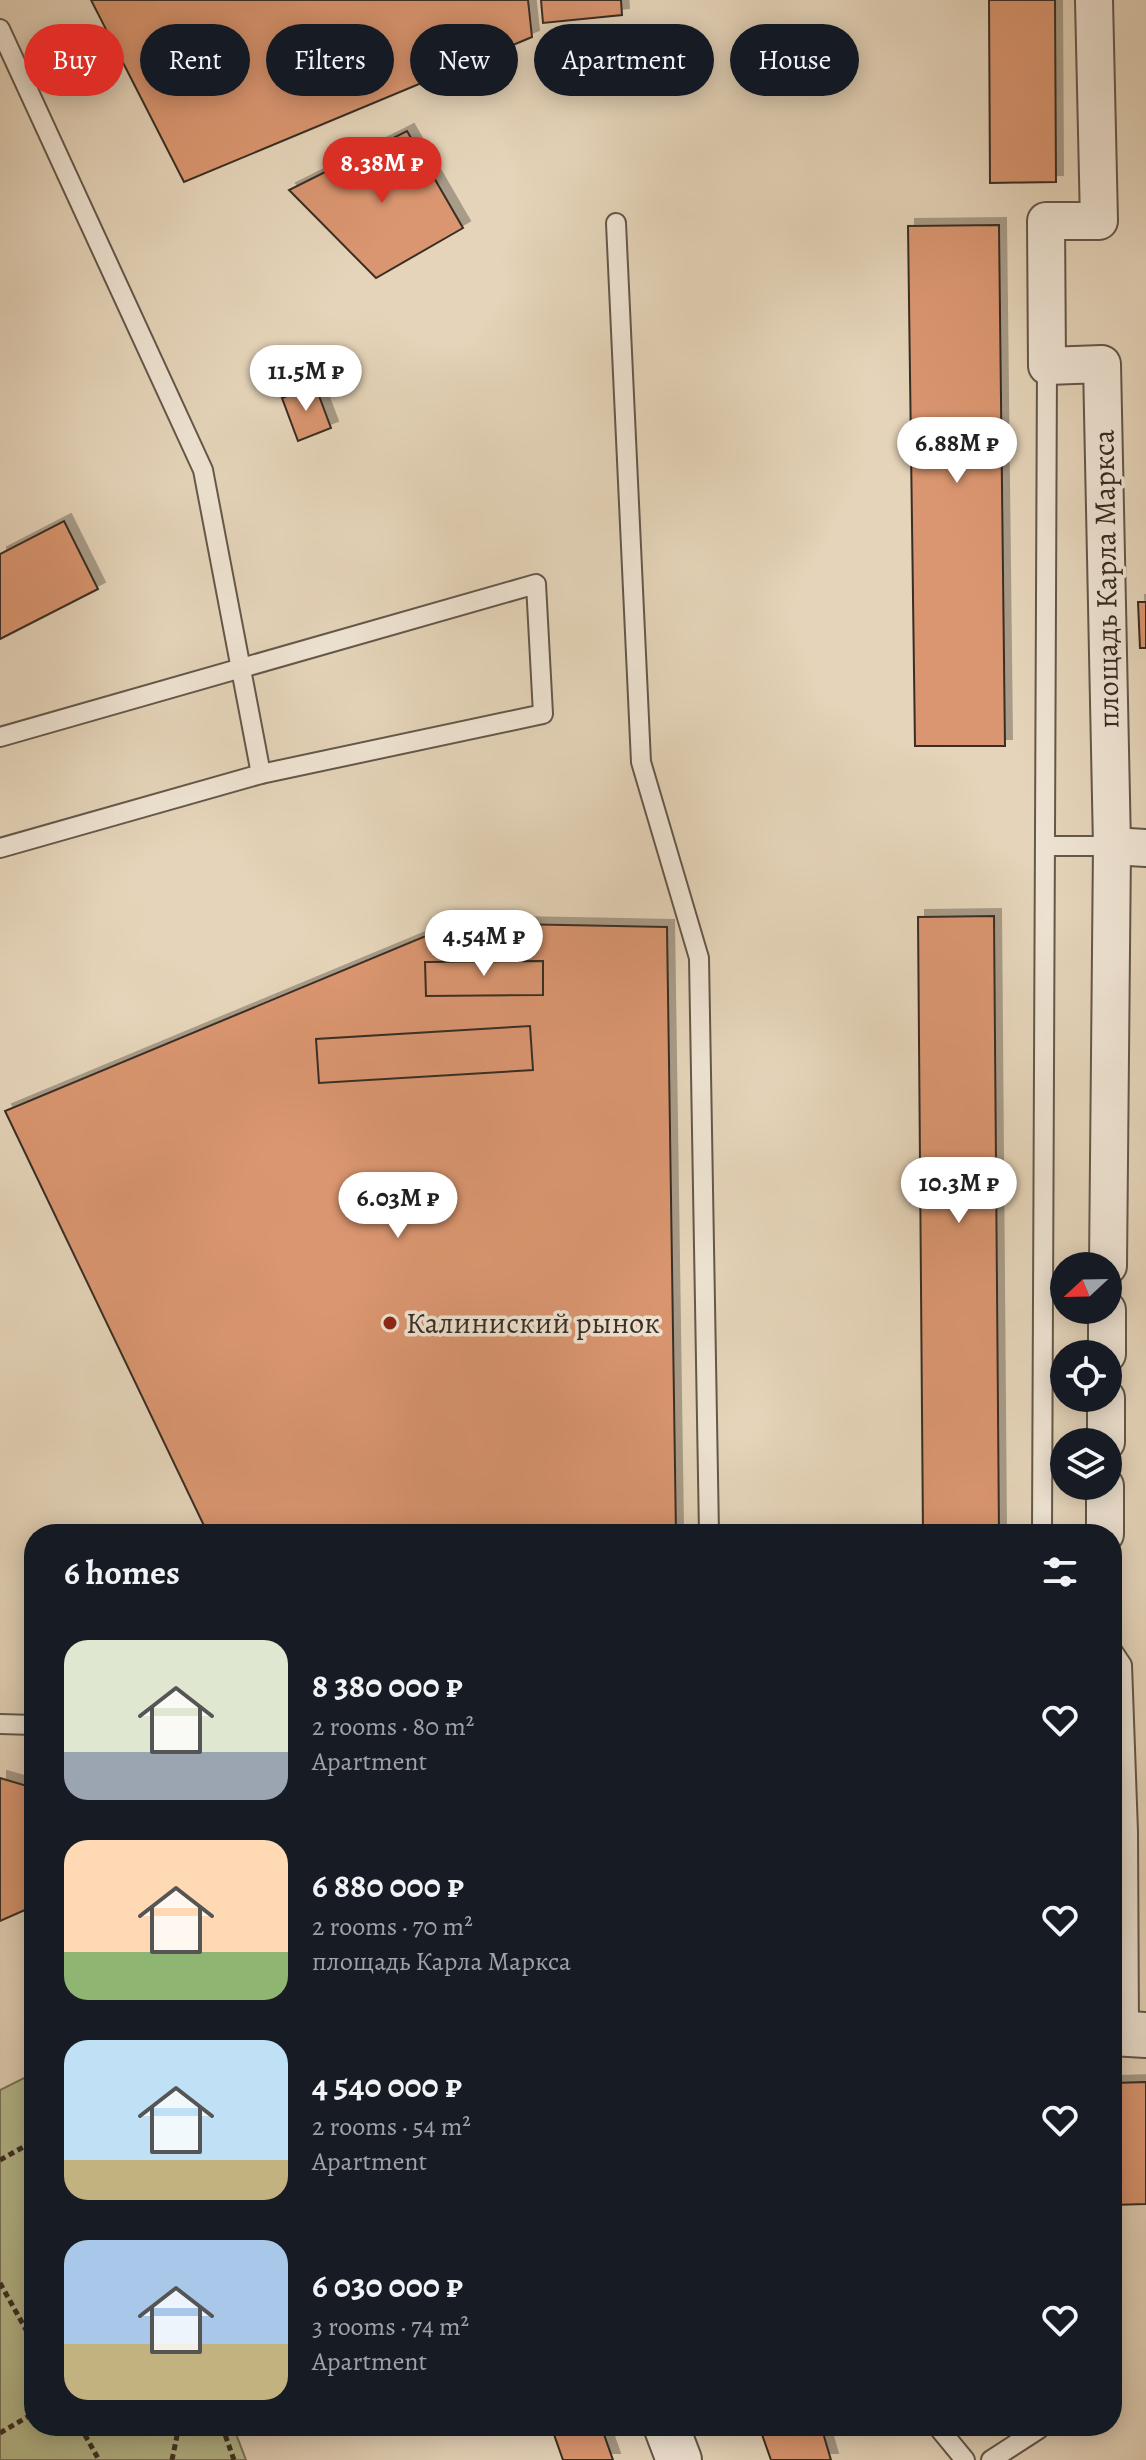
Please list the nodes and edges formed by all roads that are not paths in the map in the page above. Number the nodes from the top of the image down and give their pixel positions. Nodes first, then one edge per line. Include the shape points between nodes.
1 (1094, 0) edge
2 (0, 29) edge
3 (616, 223) dead end
4 (1047, 366) junction
5 (241, 669) junction
6 (0, 737) edge
7 (261, 774) junction
8 (1045, 846) junction
9 (1129, 847) edge
10 (0, 848) edge
11 (1109, 1252) edge
12 (1105, 1500) edge
13 (709, 1524) edge
14 (1042, 1524) edge
15 (1105, 1524) edge
16 (1122, 1665) edge
17 (0, 1724) edge
18 (24, 1725) edge
19 (1129, 2034) edge
20 (670, 2436) edge
21 (945, 2436) edge
22 (1028, 2436) edge
23 (679, 2460) edge
24 (965, 2460) edge
25 (991, 2460) edge

1 - 4 street via 1099,221 1046,221
2 - 5 lane via 203,470
3 - 13 lane via 641,762 699,958
4 - 8 lane
4 - 9 street, площадь Карла Маркса via 1102,364
5 - 6 lane
5 - 7 lane
5 - 7 lane via 536,584 543,714
7 - 10 lane
8 - 9 lane
8 - 14 lane
9 - 11 street, площадь Карла Маркса
12 - 15 street
16 - 19 lane
17 - 18 lane
20 - 23 street
21 - 24 lane
22 - 25 lane

